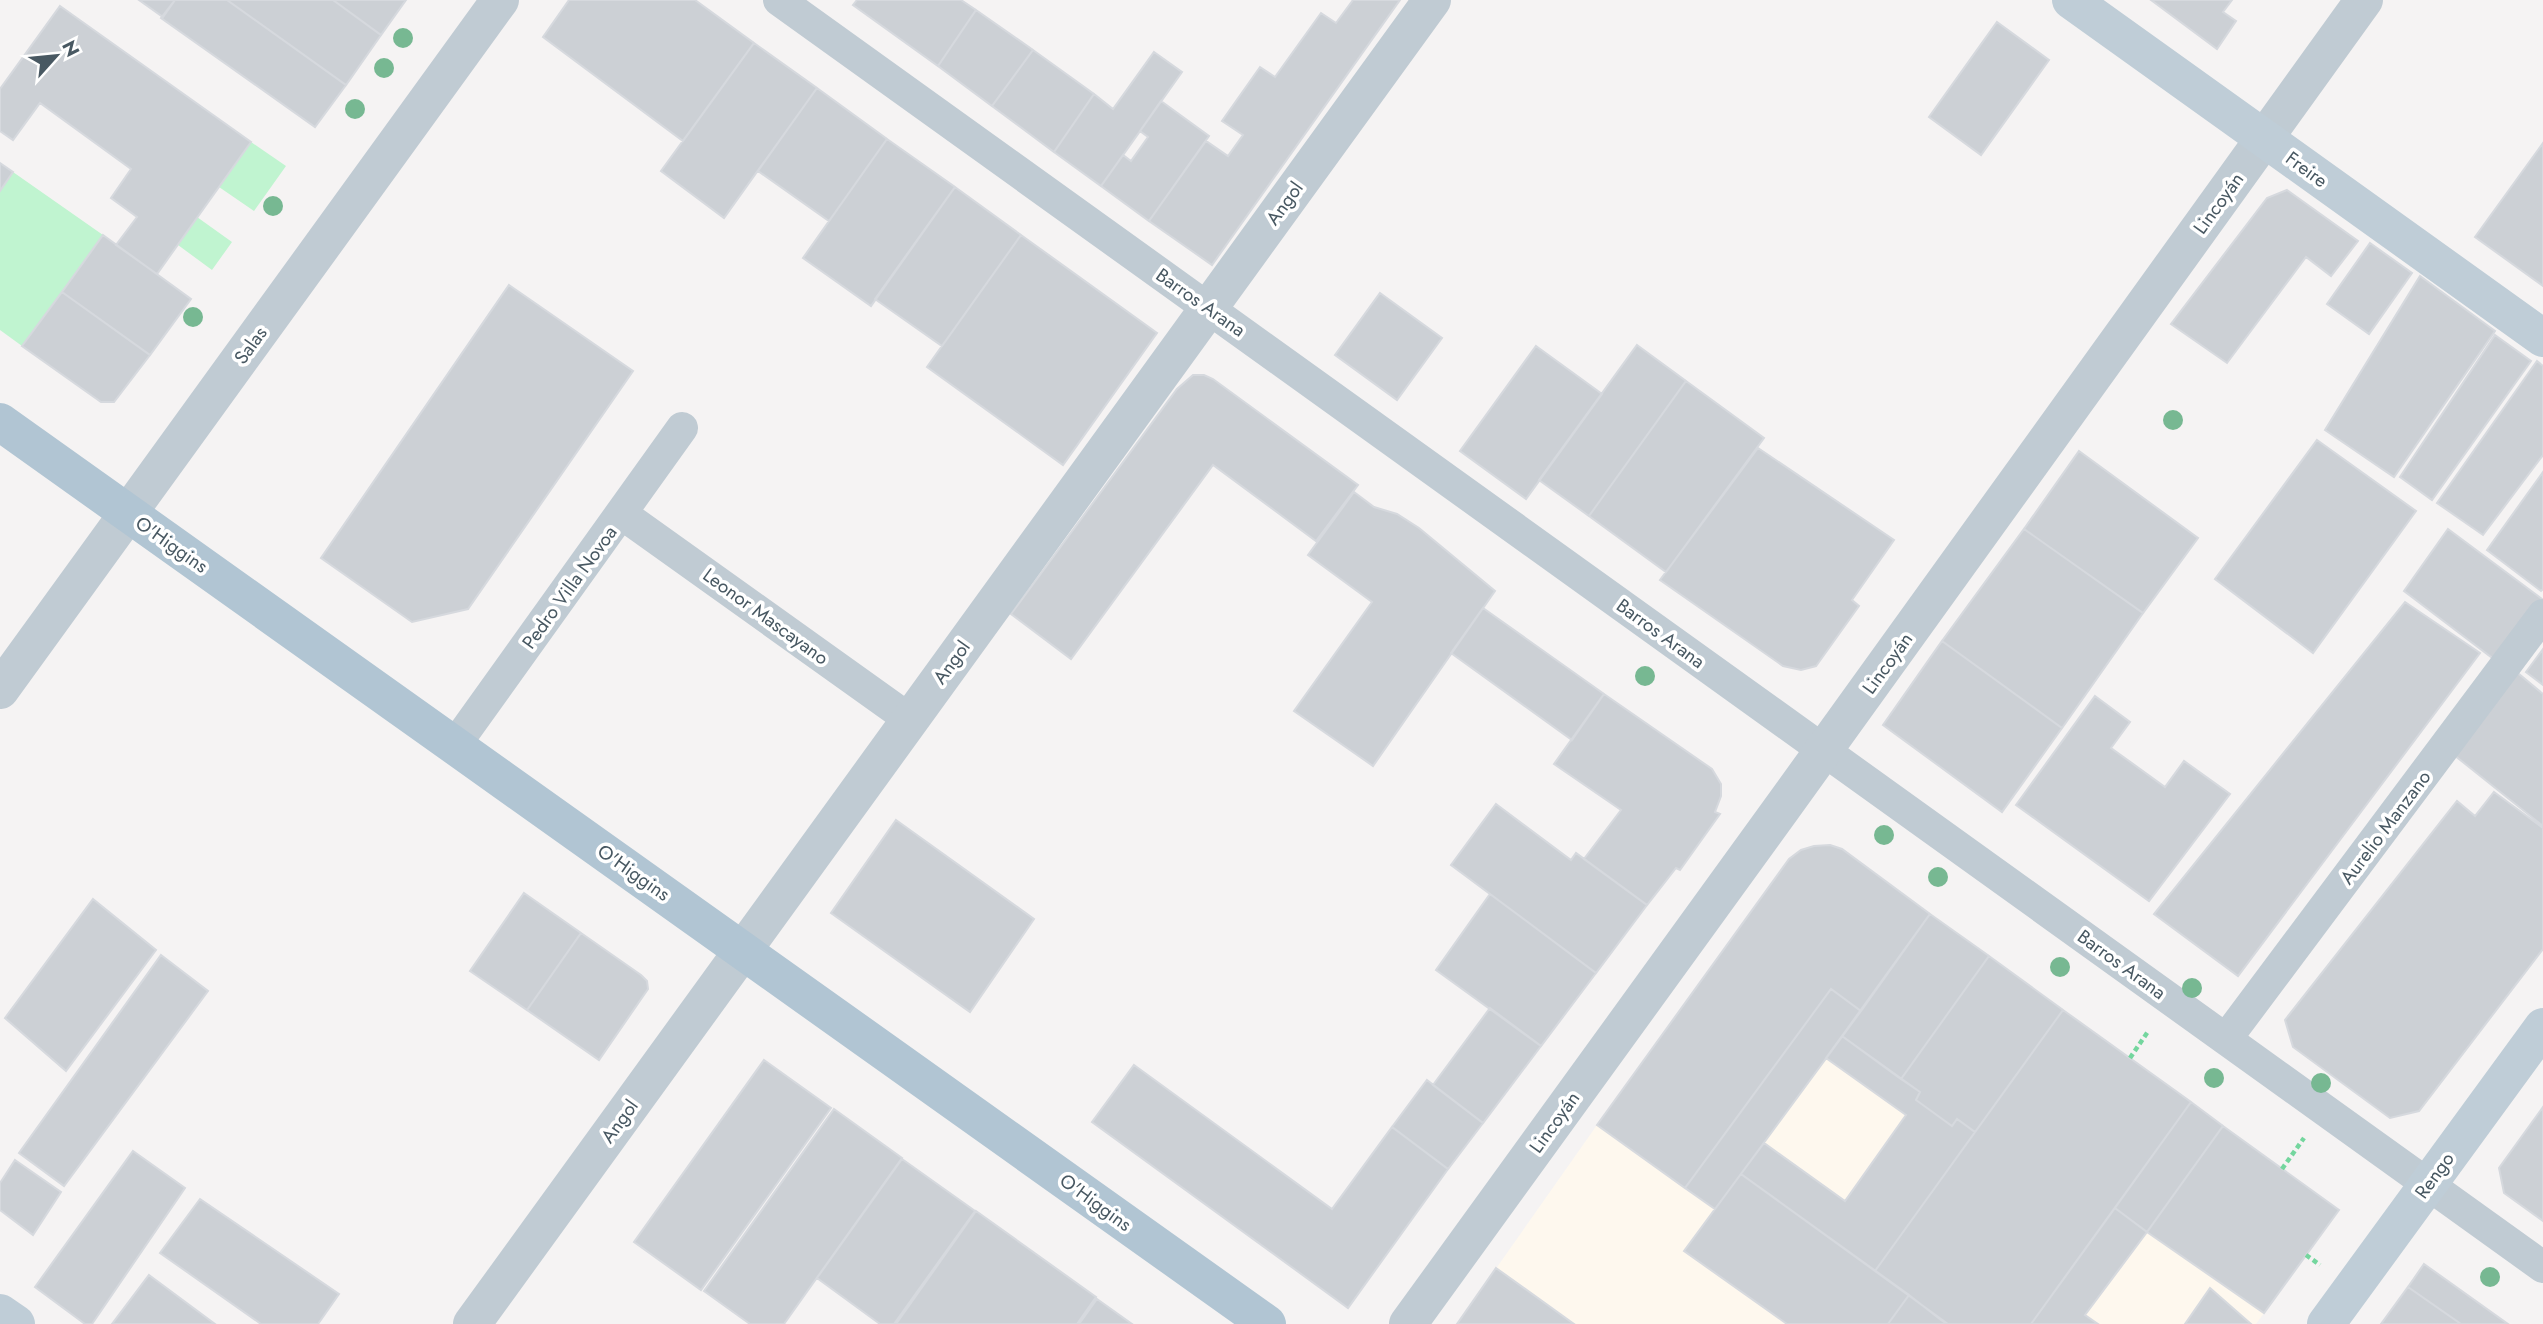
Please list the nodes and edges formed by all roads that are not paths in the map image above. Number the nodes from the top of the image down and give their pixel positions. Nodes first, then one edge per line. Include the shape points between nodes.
1 (500, 0) edge
2 (779, 0) edge
3 (1432, 0) edge
4 (2071, 0) edge
5 (2364, 0) edge
6 (2264, 139) junction
7 (1208, 307) junction
8 (2543, 338) edge
9 (0, 422) edge
10 (682, 428) dead end
11 (128, 513) junction
12 (622, 513) junction
13 (2543, 615) edge
14 (0, 690) edge
15 (909, 719) junction
16 (455, 745) junction
17 (1824, 751) junction
18 (743, 950) junction
19 (2543, 1027) edge
20 (2227, 1039) junction
21 (2427, 1184) junction
22 (2543, 1267) edge
23 (0, 1313) edge
24 (16, 1324) edge
25 (472, 1324) edge
26 (1267, 1324) edge
27 (1408, 1324) edge
28 (2326, 1324) edge

1 - 11 street, Salas
2 - 7 street, Barros Arana
3 - 7 street, Angol
4 - 6 main road, Freire
5 - 6 street, Lincoyán
6 - 8 main road, Freire
6 - 17 street, Lincoyán
7 - 15 street, Angol
7 - 17 street, Barros Arana
9 - 11 main road, O'Higgins
10 - 12 street, Pedro Villa Novoa
11 - 14 street, Salas
11 - 16 main road, O'Higgins
12 - 15 street, Leonor Mascayano
12 - 16 street, Pedro Villa Novoa
13 - 20 street, Aurelio Manzano
15 - 18 street, Angol
16 - 18 main road, O'Higgins
17 - 20 street, Barros Arana
17 - 27 street, Lincoyán
18 - 25 street, Angol
18 - 26 main road, O'Higgins
19 - 21 main road, Rengo
20 - 21 street, Barros Arana
21 - 22 street, Barros Arana
21 - 28 main road, Rengo
23 - 24 main road

